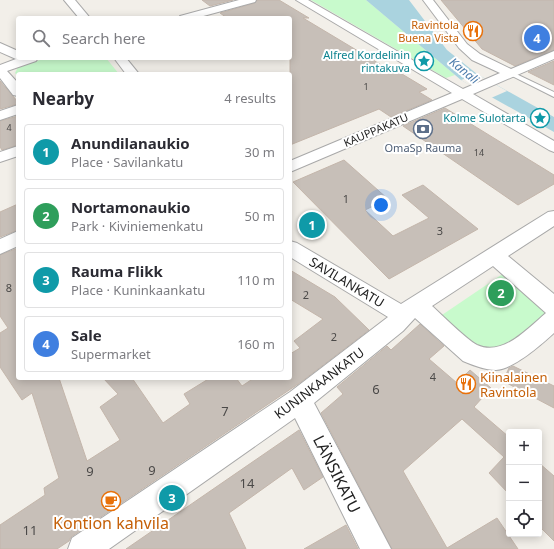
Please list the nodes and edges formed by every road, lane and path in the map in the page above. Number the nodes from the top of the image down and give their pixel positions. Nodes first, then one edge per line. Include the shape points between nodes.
1 (69, 0) edge
2 (251, 0) edge
3 (301, 0) edge
4 (428, 0) edge
5 (83, 16) edge
6 (191, 16) edge
7 (0, 47) edge
8 (16, 54) edge
9 (554, 55) edge
10 (20, 60) edge
11 (122, 60) edge
12 (0, 70) edge
13 (131, 72) edge
14 (510, 73) junction
15 (16, 90) edge
16 (462, 94) junction
17 (554, 95) edge
18 (16, 110) edge
19 (0, 116) edge
20 (554, 147) edge
21 (16, 152) edge
22 (0, 157) edge
23 (292, 166) edge
24 (553, 220) edge
25 (16, 239) edge
26 (0, 247) edge
27 (292, 249) edge
28 (494, 255) junction
29 (554, 307) edge
30 (410, 311) junction
31 (554, 319) edge
32 (299, 400) junction
33 (83, 549) edge
34 (376, 549) edge

1 - 5 street
2 - 6 street
3 - 16 street
4 - 14 street via 463,46 476,57
7 - 8 street
9 - 14 street, KAUPPAKATU
10 - 12 street
11 - 13 street
12 - 15 street
14 - 16 street, KAUPPAKATU
14 - 17 lane
16 - 20 street
16 - 23 street, KAUPPAKATU
18 - 19 street
21 - 22 street
24 - 28 street, KUNINKAANKATU
25 - 26 street
27 - 30 street, SAVILANKATU
28 - 29 street
28 - 30 street, KUNINKAANKATU
30 - 31 street, SAVILANKATU via 471,354 497,359 524,346
30 - 32 street, KUNINKAANKATU
32 - 33 street, KUNINKAANKATU
32 - 34 street, LÄNSIKATU

